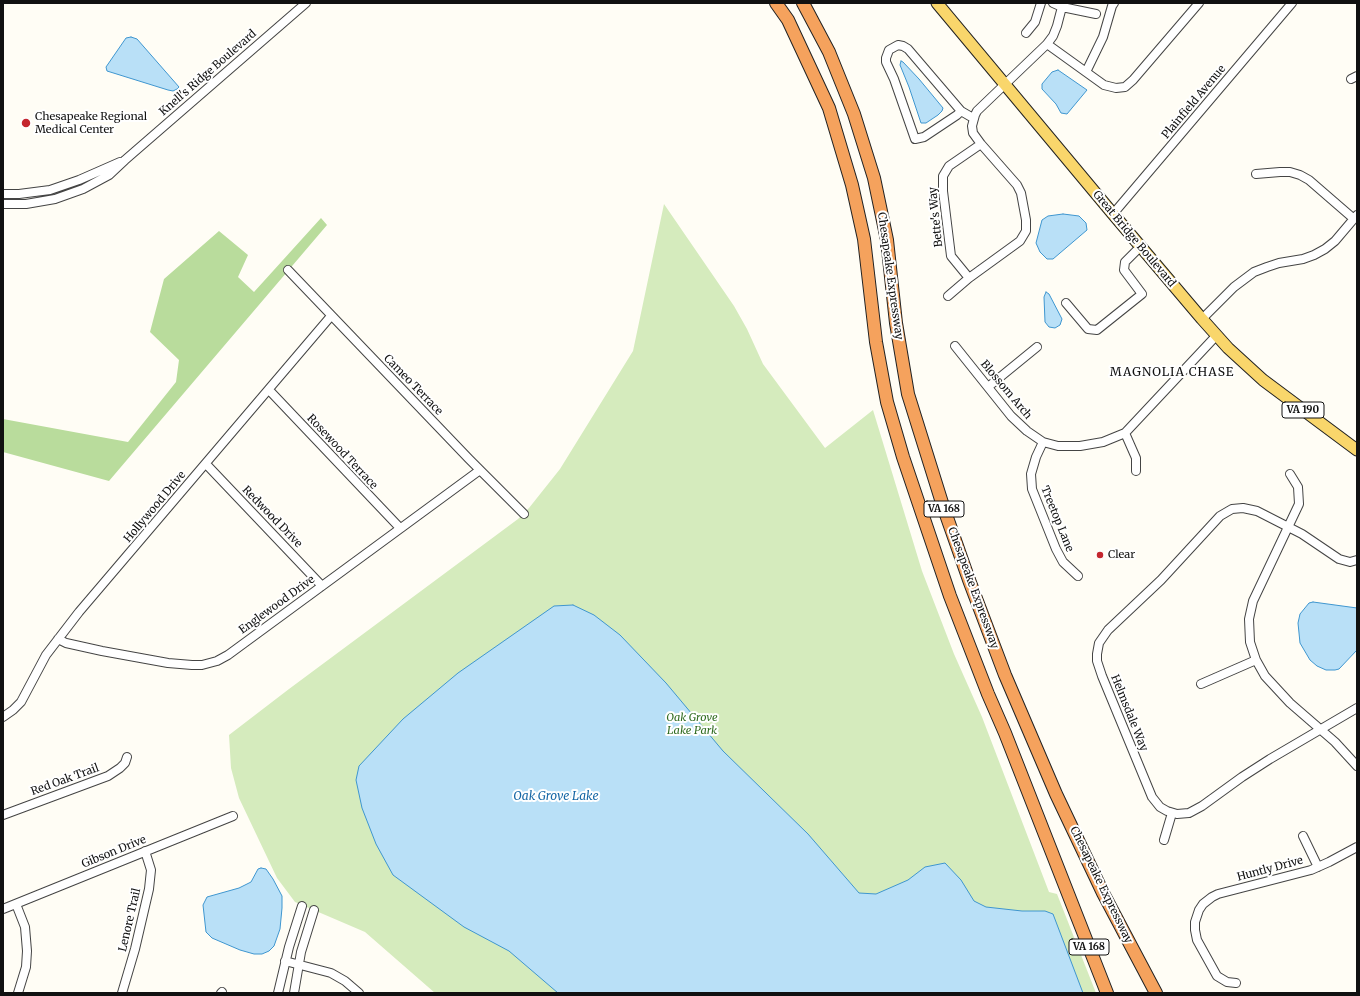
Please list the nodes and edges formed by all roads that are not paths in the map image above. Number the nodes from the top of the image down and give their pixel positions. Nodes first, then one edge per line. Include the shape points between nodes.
1 (306, 3) edge
2 (776, 3) edge
3 (804, 3) edge
4 (937, 3) edge
5 (1041, 3) edge
6 (1053, 3) edge
7 (1114, 3) edge
8 (1199, 3) edge
9 (1292, 3) edge
10 (1063, 5) edge
11 (1096, 14) dead end
12 (1026, 33) dead end
13 (1047, 44) junction
14 (1086, 72) junction
15 (1005, 85) junction
16 (960, 111) junction
17 (973, 118) junction
18 (980, 144) junction
19 (125, 160) junction
20 (1256, 174) dead end
21 (3, 194) edge
22 (3, 204) edge
23 (1113, 214) junction
24 (1355, 217) edge
25 (1140, 247) junction
26 (288, 270) dead end
27 (969, 278) junction
28 (948, 296) dead end
29 (1066, 303) dead end
30 (331, 316) junction
31 (1202, 319) junction
32 (1216, 336) junction
33 (955, 346) dead end
34 (1038, 348) dead end
35 (988, 388) junction
36 (269, 390) junction
37 (1124, 433) junction
38 (1043, 442) junction
39 (1357, 450) edge
40 (206, 464) junction
41 (480, 470) junction
42 (1136, 471) dead end
43 (1290, 474) dead end
44 (524, 514) dead end
45 (1289, 527) junction
46 (400, 528) junction
47 (1357, 560) edge
48 (1078, 576) dead end
49 (322, 586) junction
50 (58, 639) junction
51 (1256, 660) junction
52 (1201, 684) dead end
53 (1357, 708) edge
54 (3, 717) edge
55 (1321, 729) junction
56 (127, 757) dead end
57 (1357, 766) edge
58 (1172, 812) junction
59 (3, 814) edge
60 (233, 816) dead end
61 (1303, 836) dead end
62 (1164, 840) dead end
63 (1357, 847) edge
64 (145, 851) junction
65 (1318, 867) junction
66 (16, 904) junction
67 (302, 906) dead end
68 (3, 909) edge
69 (314, 910) dead end
70 (286, 961) junction
71 (299, 964) junction
72 (1236, 983) dead end
73 (18, 993) edge
74 (122, 993) edge
75 (278, 993) edge
76 (294, 993) edge
77 (359, 993) edge
78 (1107, 993) edge
79 (1156, 993) edge

1 - 19 street, Knell's Ridge Boulevard
2 - 78 highway, Chesapeake Expressway / VA 168 via 788,20 829,108 852,185 864,239 876,342 886,394 903,457 950,596
3 - 79 highway, Chesapeake Expressway / VA 168 via 832,59 854,114 874,178 887,240 896,323 908,394 943,506 1005,675 1056,794 1103,893
4 - 15 main road, Great Bridge Boulevard / VA 190
5 - 12 street via 1035,22
6 - 10 street
7 - 14 street via 1103,37
8 - 14 street via 1125,87 1104,85
9 - 23 street, Plainfield Avenue
10 - 11 street
10 - 13 street via 1053,36
13 - 14 street
13 - 15 street
15 - 17 street via 977,111
15 - 23 main road, Great Bridge Boulevard / VA 190
16 - 16 street via 908,50 898,45 889,50 886,62 915,139 924,137
16 - 17 street
17 - 18 street via 972,126
18 - 27 street, Bette's Way via 949,166 942,182 951,256
18 - 27 street via 1022,193 1026,231 1020,241
19 - 21 street, Knell's Ridge Boulevard via 50,190
19 - 22 street, Knell's Ridge Boulevard via 97,183 71,194 34,203
20 - 24 street via 1290,172 1300,175
23 - 25 main road, Great Bridge Boulevard / VA 190
24 - 31 street via 1335,241 1314,255 1303,260 1267,266 1254,272
25 - 29 street via 1125,262 1124,270 1142,294 1097,330 1088,329
25 - 31 main road, Great Bridge Boulevard / VA 190
26 - 30 street, Cameo Terrace
27 - 28 street
30 - 36 street, Hollywood Drive
30 - 41 street, Cameo Terrace
31 - 32 main road, Great Bridge Boulevard / VA 190
32 - 37 street, Blossom Arch
32 - 39 main road, Great Bridge Boulevard / VA 190 via 1243,364
33 - 35 street, Blossom Arch
34 - 35 street
35 - 38 street, Blossom Arch via 1019,425
36 - 40 street, Hollywood Drive
36 - 46 street, Rosewood Terrace
37 - 38 street, Blossom Arch via 1103,442 1080,446 1058,446
37 - 42 street via 1136,458
38 - 48 street, Treetop Lane via 1031,474 1032,489 1056,549 1063,562
40 - 49 street, Redwood Drive
40 - 50 street, Hollywood Drive
41 - 44 street, Cameo Terrace
41 - 46 street, Englewood Drive
43 - 45 street via 1298,487 1300,500
45 - 47 street, Helmsdale Way via 1339,559 1350,562
45 - 51 street via 1257,590 1252,606 1249,630
45 - 58 street, Helmsdale Way via 1251,509 1236,508 1226,512 1152,590 1108,630 1099,643 1098,665 1146,784 1160,807
46 - 49 street, Englewood Drive
49 - 50 street, Englewood Drive via 228,655 202,665 185,665 122,655
50 - 54 street, Hollywood Drive via 38,668 21,702
51 - 52 street
51 - 55 street via 1265,676 1277,689
53 - 55 street
55 - 57 street
55 - 58 street via 1259,766 1195,811 1183,814
56 - 59 street, Red Oak Trail via 120,768 108,776
58 - 62 street
60 - 64 street, Gibson Drive
61 - 65 street
63 - 65 street, Huntly Drive
64 - 66 street, Gibson Drive
64 - 74 street, Lenore Trail via 151,870 149,889
65 - 72 street, Huntly Drive via 1212,897 1203,904 1196,918 1197,940 1214,972 1222,980
66 - 68 street, Gibson Drive
66 - 73 street via 25,927 27,951 26,967
67 - 70 street
69 - 71 street
70 - 71 street
70 - 75 street
71 - 76 street
71 - 77 street via 337,975

